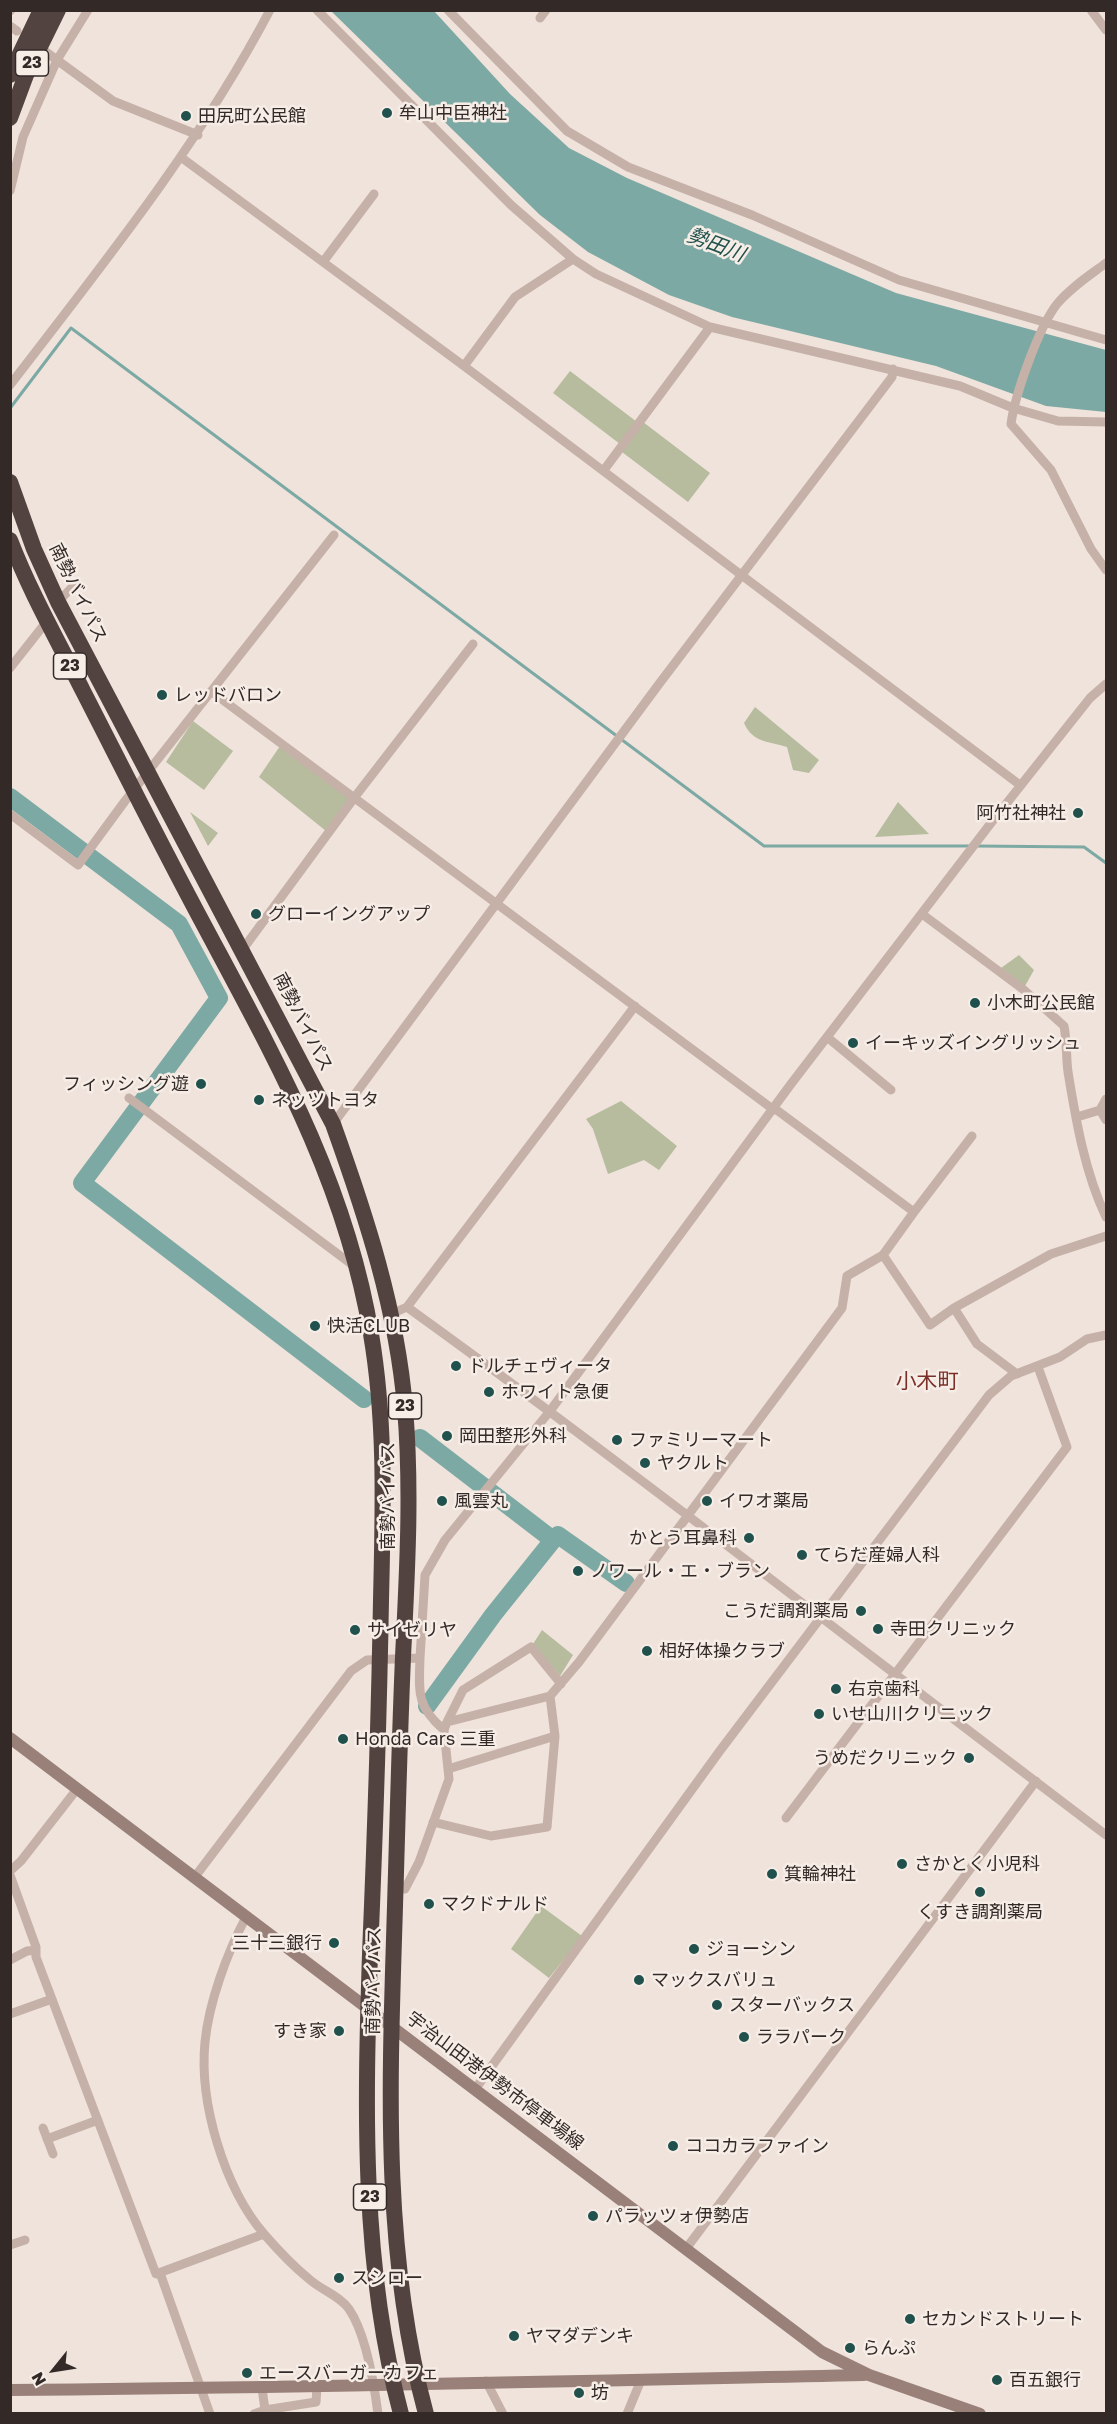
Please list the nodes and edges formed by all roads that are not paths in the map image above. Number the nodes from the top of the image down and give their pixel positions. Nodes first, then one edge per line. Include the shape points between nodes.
1 (41, 10) edge
2 (58, 10) edge
3 (88, 10) edge
4 (270, 10) edge
5 (317, 10) edge
6 (448, 10) edge
7 (1092, 10) edge
8 (1107, 30) edge
9 (46, 52) dead end
10 (57, 60) junction
11 (10, 75) edge
12 (10, 118) edge
13 (198, 135) junction
14 (182, 158) junction
15 (10, 191) edge
16 (374, 194) dead end
17 (573, 259) junction
18 (323, 262) junction
19 (1107, 263) edge
20 (1046, 321) junction
21 (710, 327) junction
22 (1107, 340) edge
23 (464, 366) junction
24 (893, 369) junction
25 (10, 385) edge
26 (1014, 406) junction
27 (1107, 422) edge
28 (603, 470) junction
29 (10, 483) edge
30 (334, 535) dead end
31 (10, 540) edge
32 (1107, 570) edge
33 (744, 575) junction
34 (77, 582) dead end
35 (58, 602) junction
36 (47, 621) junction
37 (473, 644) dead end
38 (10, 668) edge
39 (1107, 684) edge
40 (212, 693) junction
41 (149, 773) junction
42 (1020, 785) junction
43 (134, 790) junction
44 (354, 798) junction
45 (10, 814) edge
46 (497, 903) junction
47 (922, 914) junction
48 (243, 949) junction
49 (635, 1006) junction
50 (827, 1037) junction
51 (891, 1090) dead end
52 (129, 1098) dead end
53 (1107, 1099) edge
54 (774, 1109) junction
55 (1100, 1110) junction
56 (1077, 1117) junction
57 (1107, 1120) edge
58 (333, 1124) junction
59 (972, 1136) dead end
60 (914, 1212) junction
61 (1107, 1217) edge
62 (1107, 1236) edge
63 (883, 1255) junction
64 (356, 1268) junction
65 (954, 1308) junction
66 (399, 1311) junction
67 (1107, 1335) edge
68 (1038, 1367) junction
69 (1017, 1374) junction
70 (550, 1411) junction
71 (687, 1514) junction
72 (822, 1619) junction
73 (380, 1658) junction
74 (411, 1658) junction
75 (895, 1674) junction
76 (561, 1684) junction
77 (550, 1696) junction
78 (445, 1726) junction
79 (555, 1736) junction
80 (10, 1738) edge
81 (448, 1769) junction
82 (1036, 1781) junction
83 (77, 1789) junction
84 (786, 1818) dead end
85 (433, 1822) junction
86 (1107, 1835) edge
87 (10, 1873) edge
88 (194, 1878) junction
89 (405, 1889) dead end
90 (246, 1917) junction
91 (36, 1950) junction
92 (10, 1960) edge
93 (52, 1999) junction
94 (368, 2008) junction
95 (10, 2014) edge
96 (392, 2025) junction
97 (476, 2088) junction
98 (98, 2120) junction
99 (43, 2128) dead end
100 (47, 2139) junction
101 (53, 2154) dead end
102 (264, 2234) junction
103 (25, 2240) dead end
104 (10, 2245) edge
105 (685, 2250) junction
106 (160, 2273) junction
107 (869, 2375) junction
108 (641, 2380) junction
109 (486, 2381) junction
110 (418, 2384) junction
111 (393, 2385) junction
112 (374, 2386) junction
113 (12, 2387) edge
114 (201, 2387) junction
115 (317, 2387) junction
116 (262, 2388) junction
117 (265, 2410) junction
118 (210, 2414) edge
119 (254, 2414) edge
120 (378, 2414) edge
121 (401, 2414) edge
122 (426, 2414) edge
123 (503, 2414) edge
124 (627, 2414) edge
125 (980, 2414) edge

1 - 11 highway, 23
2 - 12 highway, 23
3 - 10 street
4 - 13 street
5 - 17 street via 511,205
6 - 20 street via 567,131 628,167 752,215 899,280
7 - 8 street
9 - 10 street
10 - 13 street via 113,101
10 - 15 street via 22,137
13 - 14 street
14 - 18 street
14 - 25 street
16 - 18 street
17 - 21 street via 606,279
17 - 23 street via 515,297
18 - 23 street
19 - 20 street via 1065,296
20 - 22 street
20 - 26 street
21 - 24 street
21 - 28 street
23 - 28 street
24 - 26 street via 960,386
24 - 33 street via 892,378
26 - 27 street via 1058,421
26 - 32 street via 1011,424 1052,470 1091,549
28 - 33 street
29 - 35 highway, 南勢バイパス / 23
30 - 40 street
31 - 36 highway, 南勢バイパス / 23
33 - 42 street
33 - 46 street
34 - 35 street
35 - 41 highway, 南勢バイパス / 23
36 - 38 street
36 - 43 highway, 南勢バイパス / 23
37 - 44 street
39 - 42 street via 1090,698
40 - 41 street
40 - 44 street
41 - 43 street
41 - 48 highway, 南勢バイパス / 23
42 - 47 street
43 - 45 street via 78,865
43 - 64 highway, 南勢バイパス / 23 via 284,1073 318,1148
44 - 46 street
44 - 48 street
46 - 49 street
46 - 58 street
47 - 50 street
47 - 56 street via 1059,1018 1066,1034
48 - 58 highway, 南勢バイパス / 23
49 - 54 street
49 - 66 street
50 - 51 street
50 - 54 street
52 - 64 street
53 - 55 street
54 - 60 street
54 - 70 street
55 - 56 street
55 - 57 street
56 - 61 street via 1094,1192
58 - 66 highway, 南勢バイパス / 23
59 - 60 street
60 - 63 street
62 - 65 street via 1050,1254
63 - 65 street via 930,1325
63 - 71 street via 848,1276 842,1308
64 - 73 highway, 南勢バイパス / 23 via 371,1331 382,1436
65 - 69 street via 977,1344
66 - 70 street
66 - 74 highway, 南勢バイパス / 23 via 407,1447
67 - 68 street via 1087,1339
68 - 69 street
68 - 75 street via 1067,1447
69 - 72 street via 989,1395
70 - 71 street
70 - 74 street via 445,1540 425,1575
71 - 72 street
71 - 76 street
72 - 75 street
72 - 97 street via 719,1752
73 - 74 street
73 - 88 street via 367,1660 351,1671
73 - 94 highway, 南勢バイパス / 23
74 - 78 street via 418,1697 429,1717
74 - 96 highway, 南勢バイパス / 23
75 - 82 street
75 - 84 street
76 - 77 street
76 - 78 street via 531,1647 463,1690
77 - 78 street
77 - 79 street
78 - 81 street
79 - 81 street
79 - 85 street via 547,1827 491,1836
80 - 83 main road, 宇治山田港伊勢市停車場線
81 - 85 street via 449,1779
82 - 86 street
82 - 105 street
83 - 87 street
83 - 88 main road, 宇治山田港伊勢市停車場線
85 - 89 street
87 - 91 street
88 - 90 main road, 宇治山田港伊勢市停車場線
90 - 94 main road, 宇治山田港伊勢市停車場線
90 - 102 street via 227,1957 211,2014 204,2071 227,2176
91 - 92 street
91 - 93 street
93 - 95 street
93 - 98 street
94 - 96 main road, 宇治山田港伊勢市停車場線
94 - 111 highway, 南勢バイパス / 23 via 373,2250
96 - 97 main road, 宇治山田港伊勢市停車場線
96 - 110 highway, 南勢バイパス / 23 via 396,2259
97 - 105 main road, 宇治山田港伊勢市停車場線
98 - 100 street
98 - 106 street via 156,2274
99 - 100 street
100 - 101 street
102 - 106 street
102 - 112 street via 308,2279 350,2310
103 - 104 street
105 - 107 main road, 宇治山田港伊勢市停車場線 via 822,2352
106 - 114 street
107 - 108 main road
107 - 125 main road, 宇治山田港伊勢市停車場線
108 - 109 main road
108 - 124 street
109 - 110 main road
109 - 123 street
110 - 111 main road
110 - 122 highway, 南勢バイパス / 23
111 - 112 main road
111 - 121 highway, 南勢バイパス / 23
112 - 115 main road
112 - 120 street
113 - 114 main road
114 - 116 main road
114 - 118 street
115 - 116 main road
115 - 117 street via 316,2402
116 - 117 street
117 - 119 street

